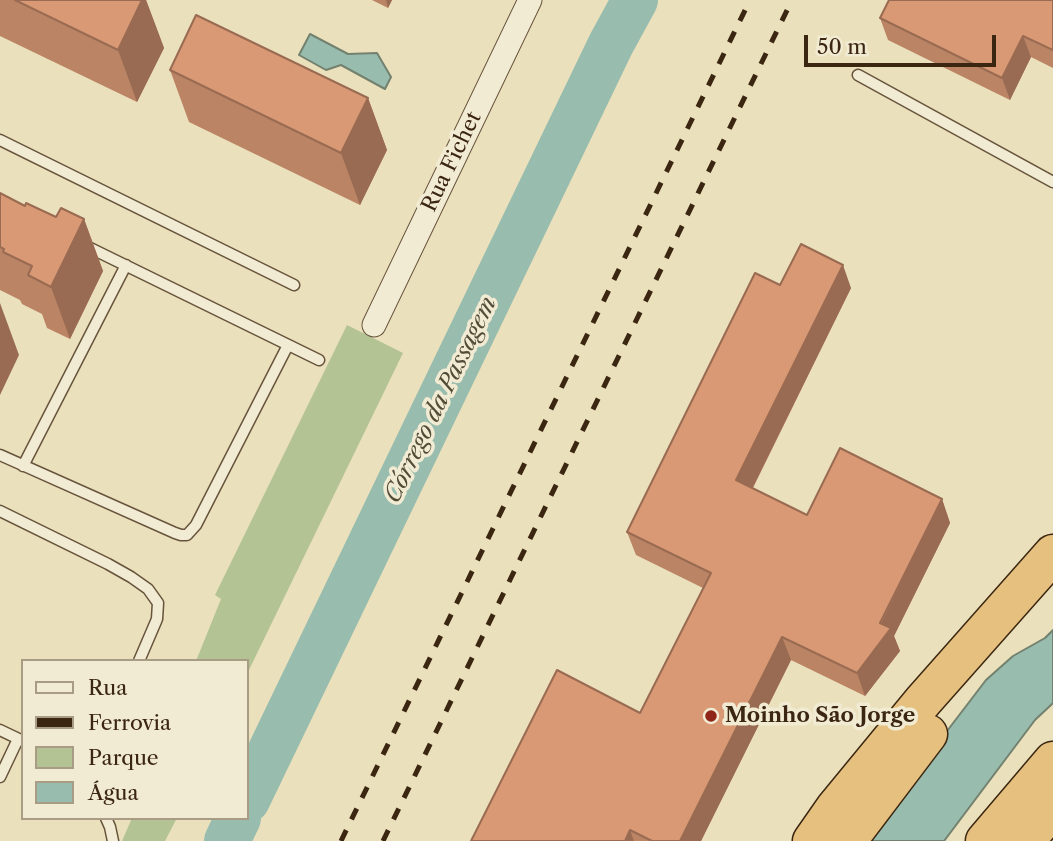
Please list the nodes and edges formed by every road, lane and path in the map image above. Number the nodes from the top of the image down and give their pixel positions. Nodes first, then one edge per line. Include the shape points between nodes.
1 (530, 0) edge
2 (858, 75) dead end
3 (0, 140) edge
4 (1053, 182) edge
5 (75, 241) edge
6 (126, 265) junction
7 (293, 285) dead end
8 (374, 325) dead end
9 (288, 345) junction
10 (319, 360) dead end
11 (0, 455) edge
12 (23, 466) junction
13 (0, 511) edge
14 (1053, 554) edge
15 (1053, 590) edge
16 (140, 659) edge
17 (0, 730) edge
18 (20, 740) edge
19 (1053, 761) edge
20 (0, 777) edge
21 (1053, 808) edge
22 (107, 820) edge
23 (113, 841) edge
24 (812, 841) edge
25 (847, 841) edge
26 (985, 841) edge
27 (1025, 841) edge

1 - 8 street, Rua Fichet
2 - 4 lane
3 - 7 lane
5 - 6 lane
6 - 9 lane
6 - 12 lane
9 - 10 lane
9 - 12 lane via 187,535
11 - 12 lane
13 - 16 lane via 148,589 158,603 157,619
14 - 24 highway via 923,701
15 - 25 highway via 989,651
17 - 18 lane
18 - 20 lane
19 - 26 highway
21 - 27 highway
22 - 23 lane

